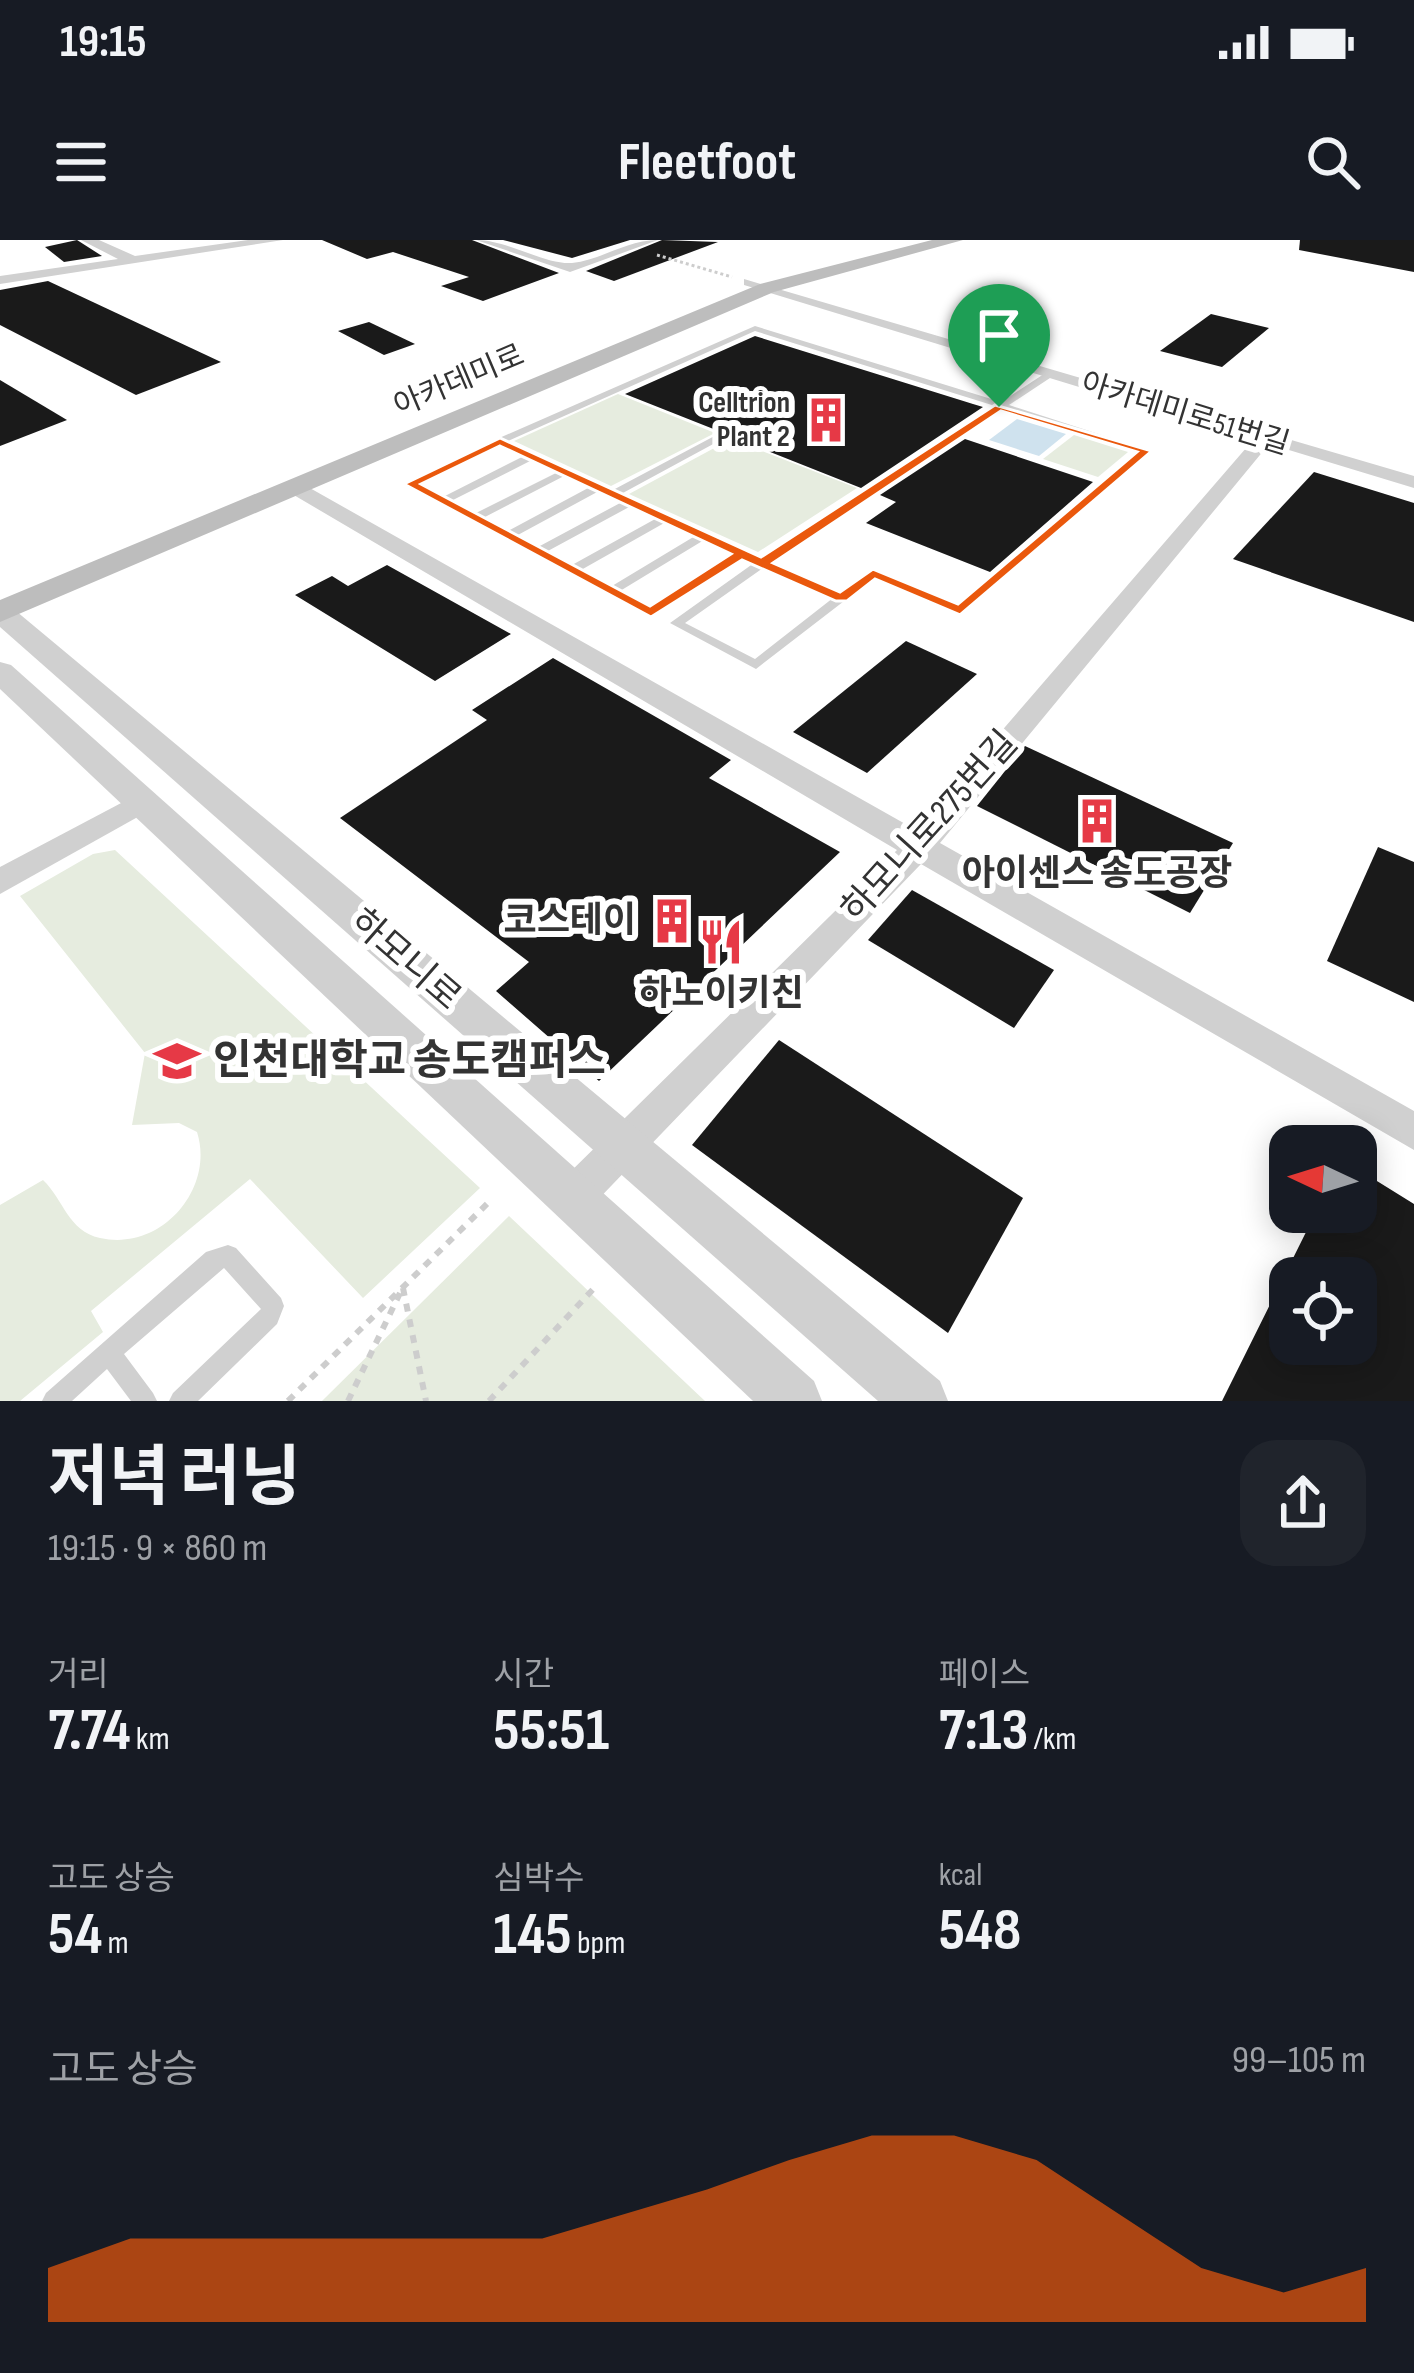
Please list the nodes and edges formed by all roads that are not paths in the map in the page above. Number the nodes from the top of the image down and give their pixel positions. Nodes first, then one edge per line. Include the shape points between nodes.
1 (88, 240) edge
2 (276, 240) edge
3 (482, 240) edge
4 (651, 240) edge
5 (914, 240) edge
6 (953, 240) edge
7 (134, 261) junction
8 (0, 280) edge
9 (758, 285) junction
10 (1050, 374) junction
11 (999, 407) junction
12 (725, 434) dead end
13 (1265, 437) junction
14 (500, 441) junction
15 (532, 456) junction
16 (565, 472) junction
17 (1414, 482) edge
18 (294, 487) junction
19 (598, 487) junction
20 (613, 494) junction
21 (443, 501) junction
22 (630, 502) junction
23 (474, 518) junction
24 (665, 518) junction
25 (508, 536) junction
26 (703, 536) junction
27 (537, 552) junction
28 (742, 554) junction
29 (762, 563) junction
30 (572, 570) junction
31 (0, 589) edge
32 (612, 591) junction
33 (842, 598) junction
34 (0, 612) edge
35 (0, 672) edge
36 (142, 802) junction
37 (919, 847) junction
38 (0, 882) edge
39 (1414, 1132) edge
40 (624, 1148) junction
41 (573, 1197) junction
42 (109, 1353) junction
43 (54, 1401) edge
44 (145, 1401) edge
45 (181, 1401) edge
46 (794, 1401) edge
47 (920, 1401) edge

1 - 7 street
2 - 7 street
3 - 4 street via 570,268
5 - 9 main road, 아카데미로
6 - 9 main road, 아카데미로
7 - 8 street
9 - 10 street, 아카데미로51번길
9 - 18 main road, 아카데미로
9 - 31 main road, 아카데미로
10 - 11 lane
10 - 13 street, 아카데미로51번길
11 - 14 lane via 754,328
11 - 29 lane
11 - 33 lane via 1146,451 960,610 873,573
12 - 20 lane
13 - 17 street, 아카데미로51번길
13 - 37 street, 하모니로275번길
14 - 15 lane
14 - 21 lane via 411,484
15 - 16 lane
15 - 21 lane
16 - 19 lane
16 - 23 lane
18 - 34 main road, 아카데미로
18 - 37 street
19 - 20 lane
19 - 25 lane
20 - 22 lane
21 - 23 lane
22 - 24 lane
22 - 27 lane
23 - 25 lane
24 - 26 lane
24 - 30 lane
25 - 27 lane
26 - 28 lane
26 - 32 lane
27 - 30 lane
28 - 29 lane
28 - 32 lane via 651,612
29 - 33 lane
29 - 33 lane via 676,623 756,665
30 - 32 lane
34 - 40 street, 하모니로
35 - 36 street, 하모니로
36 - 38 street
36 - 41 street, 하모니로
37 - 39 street
37 - 40 street, 하모니로275번길
40 - 41 street, 하모니로275번길
40 - 47 street, 하모니로
41 - 46 street, 하모니로
42 - 43 lane
42 - 44 lane
42 - 45 lane via 228,1256 273,1306

